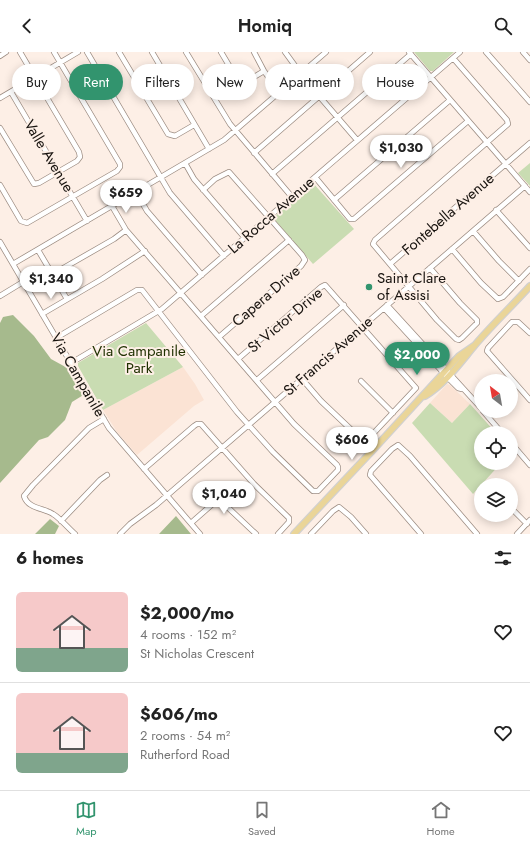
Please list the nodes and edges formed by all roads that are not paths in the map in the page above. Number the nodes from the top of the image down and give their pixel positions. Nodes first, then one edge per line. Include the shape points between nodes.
1 (6, 52) edge
2 (20, 52) edge
3 (54, 52) edge
4 (78, 52) edge
5 (87, 52) edge
6 (119, 52) edge
7 (152, 52) edge
8 (186, 52) edge
9 (221, 52) edge
10 (254, 52) edge
11 (285, 52) edge
12 (370, 52) edge
13 (460, 52) edge
14 (486, 52) edge
15 (523, 52) edge
16 (323, 53) edge
17 (410, 53) edge
18 (0, 56) edge
19 (453, 58) junction
20 (530, 60) edge
21 (60, 63) junction
22 (27, 64) edge
23 (294, 64) edge
24 (311, 64) edge
25 (354, 66) edge
26 (264, 71) joint
27 (430, 77) junction
28 (12, 92) edge
29 (0, 98) edge
30 (17, 100) edge
31 (48, 100) edge
32 (270, 100) edge
33 (314, 100) edge
34 (322, 100) edge
35 (450, 100) junction
36 (530, 102) edge
37 (338, 118) junction
38 (468, 121) junction
39 (194, 125) junction
40 (0, 128) edge
41 (235, 131) junction
42 (358, 140) junction
43 (487, 143) junction
44 (530, 143) edge
45 (209, 149) junction
46 (254, 153) junction
47 (184, 163) junction
48 (506, 164) junction
49 (59, 172) junction
50 (272, 174) junction
51 (160, 177) junction
52 (315, 177) junction
53 (0, 185) edge
54 (525, 186) junction
55 (203, 190) junction
56 (136, 192) junction
57 (530, 192) edge
58 (73, 197) junction
59 (292, 197) junction
60 (334, 200) junction
61 (112, 206) junction
62 (496, 210) junction
63 (269, 217) junction
64 (87, 221) junction
65 (126, 230) junction
66 (473, 231) junction
67 (245, 238) junction
68 (289, 240) junction
69 (0, 242) edge
70 (530, 248) edge
71 (2, 249) edge
72 (452, 249) junction
73 (38, 250) junction
74 (145, 251) junction
75 (224, 256) junction
76 (13, 264) junction
77 (390, 264) junction
78 (430, 268) junction
79 (530, 269) edge
80 (53, 274) junction
81 (202, 275) junction
82 (519, 281) junction
83 (23, 282) junction
84 (409, 286) junction
85 (530, 286) edge
86 (181, 293) junction
87 (0, 296) edge
88 (67, 299) junction
89 (344, 305) junction
90 (386, 306) junction
91 (158, 312) junction
92 (42, 314) junction
93 (201, 316) junction
94 (362, 326) junction
95 (530, 333) edge
96 (219, 337) junction
97 (56, 338) junction
98 (238, 359) junction
99 (71, 363) junction
100 (447, 373) junction
101 (302, 379) junction
102 (257, 380) junction
103 (361, 381) dead end
104 (530, 400) edge
105 (474, 401) edge
106 (275, 402) junction
107 (393, 413) junction
108 (489, 418) edge
109 (104, 419) junction
110 (249, 425) junction
111 (496, 426) edge
112 (222, 448) junction
113 (518, 451) edge
114 (530, 466) edge
115 (144, 469) junction
116 (107, 475) dead end
117 (167, 496) junction
118 (518, 514) edge
119 (61, 521) junction
120 (528, 522) edge
121 (191, 523) junction
122 (75, 534) edge
123 (120, 534) edge
124 (200, 534) edge
125 (256, 534) edge
126 (278, 534) edge
127 (294, 534) edge
128 (311, 534) edge
129 (366, 534) edge
130 (421, 534) edge
131 (477, 534) edge
132 (517, 534) edge

1 - 18 street
2 - 22 street
3 - 21 street
4 - 21 street
5 - 51 street
6 - 39 street via 168,134 175,136
7 - 39 street
8 - 41 street
9 - 26 street via 240,84
10 - 26 street
11 - 23 street
12 - 25 street
13 - 19 street, La Rocca Avenue
14 - 36 street
15 - 20 street
16 - 24 street
17 - 27 street
17 - 37 street
19 - 27 street, La Rocca Avenue
19 - 43 street via 508,121 507,126
21 - 58 street via 120,164 117,171
27 - 35 street
27 - 42 street, La Rocca Avenue
28 - 29 street
30 - 49 street, Valle Avenue
31 - 49 street via 81,155 80,159
32 - 41 street
33 - 46 street
34 - 37 street
35 - 38 street
35 - 60 street
37 - 42 street
37 - 50 street
38 - 43 street
38 - 60 street via 358,217 350,219
39 - 45 street
40 - 49 street via 34,184
41 - 45 street
41 - 46 street
42 - 52 street, La Rocca Avenue
43 - 48 street
43 - 77 street via 375,240 373,244
44 - 48 street, Fontebella Avenue
45 - 47 street
46 - 50 street
47 - 51 street
47 - 55 street
48 - 54 street
48 - 77 street, Fontebella Avenue
49 - 58 street, Valle Avenue
50 - 59 street
51 - 56 street
51 - 75 street via 175,200
52 - 59 street, La Rocca Avenue
52 - 60 street
53 - 58 street via 25,224
54 - 57 street
54 - 62 street, St Francis Avenue
55 - 63 street, Capera Drive via 215,179 229,172
55 - 67 street
56 - 61 street
56 - 81 street via 147,211
58 - 64 street, Valle Avenue
59 - 63 street, La Rocca Avenue
61 - 64 street
61 - 65 street
62 - 66 street, St Francis Avenue
62 - 70 street
63 - 67 street, La Rocca Avenue
63 - 68 street, Capera Drive
64 - 73 street
65 - 74 street
65 - 80 street
66 - 72 street, St Francis Avenue
66 - 82 street
67 - 75 street, La Rocca Avenue
68 - 93 street
68 - 96 street, Capera Drive via 304,258 303,264
69 - 71 street, Via Campanile
71 - 76 street, Via Campanile
72 - 78 street, St Francis Avenue
72 - 82 street via 498,299
73 - 76 street
73 - 80 street
74 - 86 street
74 - 88 street
75 - 81 street, La Rocca Avenue
76 - 83 street, Via Campanile
77 - 84 street
78 - 84 street, St Francis Avenue
78 - 84 street via 477,320 460,340 445,328
79 - 82 street
80 - 88 street
81 - 86 street, La Rocca Avenue
83 - 87 street
83 - 92 street, Via Campanile
84 - 90 street, St Francis Avenue
85 - 100 main road
86 - 91 street, La Rocca Avenue
86 - 93 street
88 - 92 street
89 - 94 street, St Victor Drive
89 - 98 street, St Victor Drive via 324,285
89 - 102 street
90 - 94 street, St Francis Avenue
90 - 100 street
91 - 97 street via 142,290 137,290
91 - 99 street, La Rocca Avenue
91 - 110 street
92 - 97 street, Via Campanile
93 - 96 street
94 - 101 street, St Francis Avenue
94 - 107 street, St Victor Drive via 415,385 415,390
95 - 104 street via 518,322 512,322 487,351
96 - 98 street
97 - 99 street, Via Campanile
98 - 102 street
99 - 109 street, Via Campanile
100 - 105 street via 458,388
100 - 127 main road via 430,387
101 - 106 street, St Francis Avenue
101 - 107 street, St Victor Drive via 321,401 363,440 368,439
102 - 106 street
103 - 107 street
106 - 110 street, St Francis Avenue
106 - 110 street via 338,467 336,473 318,491 313,491
108 - 111 street
109 - 115 street, Via Campanile via 114,435
109 - 119 street via 90,428 25,494 29,504 52,513
110 - 112 street, St Francis Avenue
112 - 115 street via 201,424 197,424
112 - 117 street, St Francis Avenue
112 - 126 street via 289,518 289,522
113 - 114 street
115 - 117 street, Via Campanile
116 - 119 street
117 - 121 street, Via Campanile
117 - 123 street, St Francis Avenue
118 - 120 street
119 - 122 street
120 - 132 street
121 - 124 street, Via Campanile
121 - 125 street via 216,501 221,501
128 - 129 street via 339,507
130 - 131 street via 370,475 396,446 400,446 410,456

